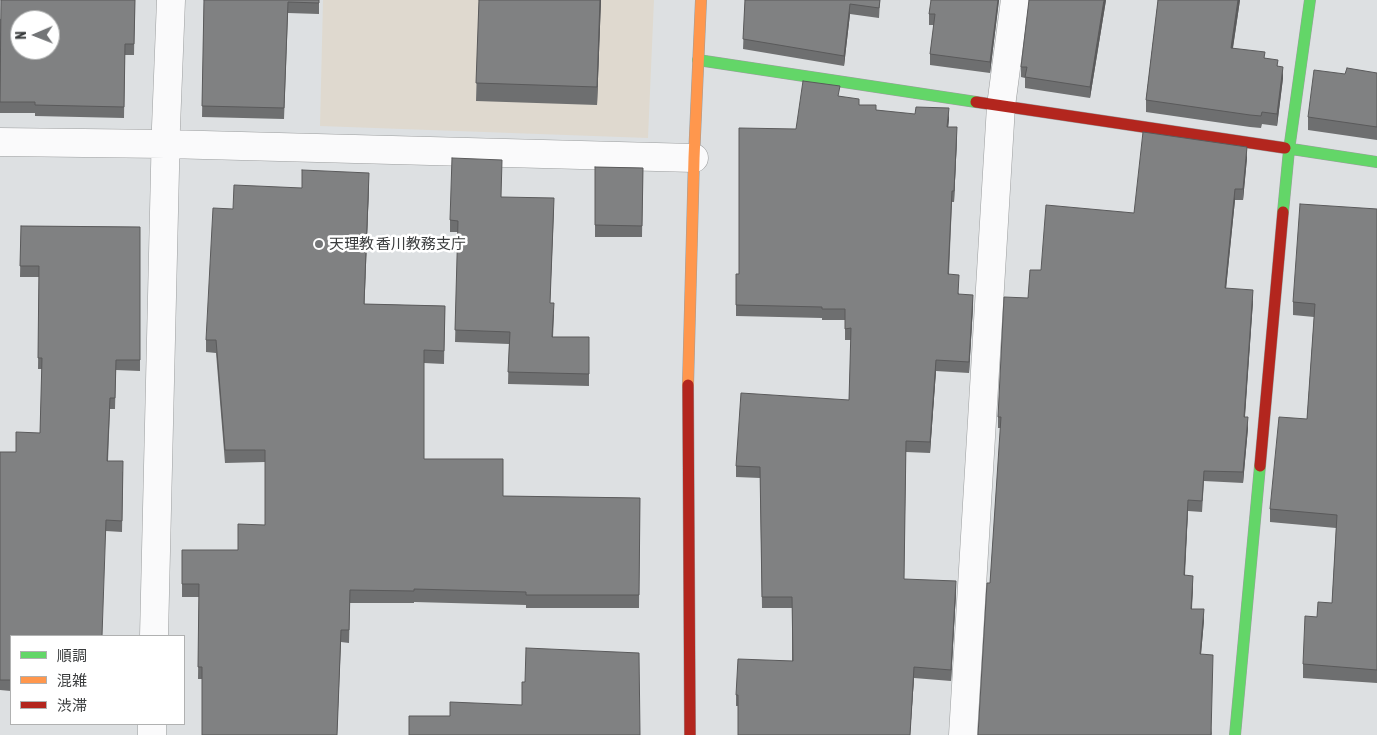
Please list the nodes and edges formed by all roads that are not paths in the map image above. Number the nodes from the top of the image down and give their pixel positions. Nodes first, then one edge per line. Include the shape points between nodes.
1 (171, 0) edge
2 (701, 0) edge
3 (1015, 0) edge
4 (1310, 0) edge
5 (698, 60) junction
6 (1001, 106) junction
7 (0, 142) edge
8 (166, 144) junction
9 (1290, 150) junction
10 (694, 158) junction
11 (1377, 162) edge
12 (154, 635) edge
13 (690, 735) edge
14 (963, 735) edge
15 (1235, 735) edge

1 - 8 street
2 - 5 street
3 - 6 street
4 - 9 street
5 - 6 street
5 - 10 street
6 - 9 street
6 - 14 street
7 - 8 street
8 - 10 street
8 - 12 street
9 - 11 street
9 - 15 street
10 - 13 street via 687,423

